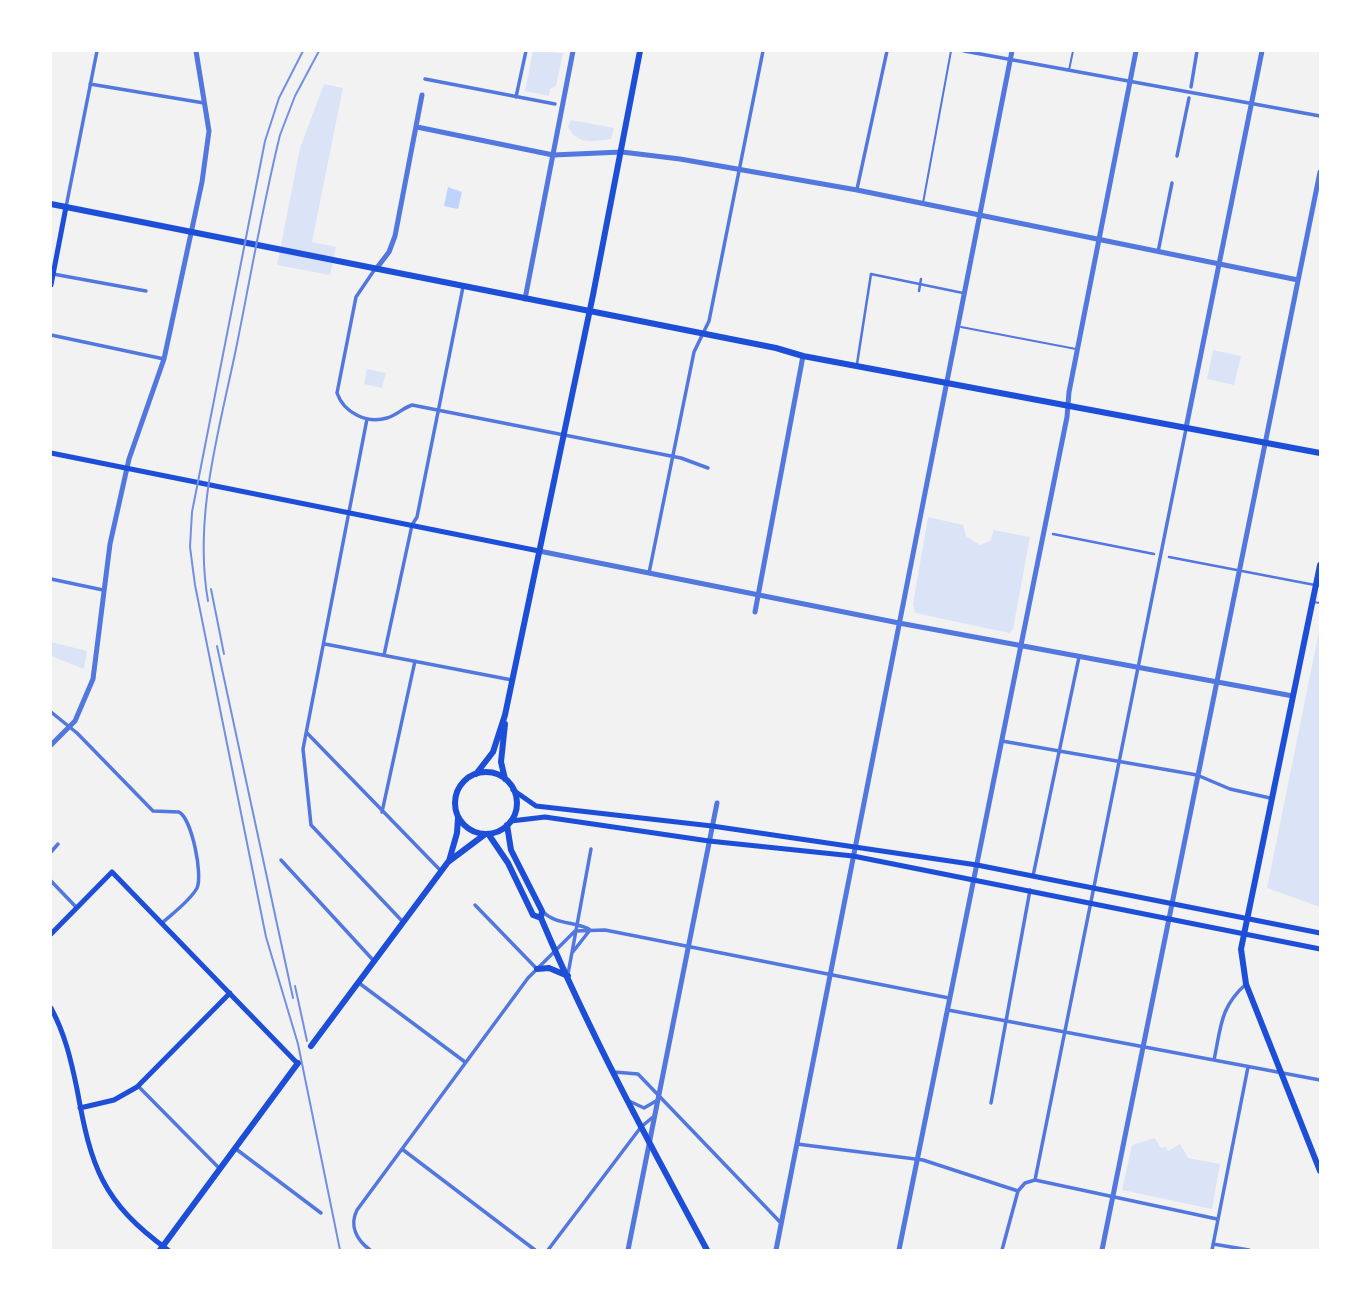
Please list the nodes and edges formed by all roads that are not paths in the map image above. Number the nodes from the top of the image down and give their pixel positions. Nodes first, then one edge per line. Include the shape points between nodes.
1 (97, 51) edge
2 (196, 51) edge
3 (526, 51) edge
4 (573, 51) edge
5 (640, 51) edge
6 (763, 51) edge
7 (887, 51) edge
8 (951, 51) edge
9 (964, 51) edge
10 (1012, 51) edge
11 (1073, 51) edge
12 (1136, 51) edge
13 (1197, 51) edge
14 (1262, 51) edge
15 (1010, 60) junction
16 (1069, 70) junction
17 (425, 79) dead end
18 (1130, 81) junction
19 (90, 84) junction
20 (1190, 89) junction
21 (422, 95) dead end
22 (516, 97) junction
23 (1189, 98) joint
24 (204, 103) junction
25 (1251, 103) junction
26 (555, 104) dead end
27 (1320, 116) edge
28 (416, 127) junction
29 (622, 152) junction
30 (553, 155) junction
31 (1177, 156) dead end
32 (739, 170) junction
33 (1320, 172) edge
34 (1172, 183) dead end
35 (857, 190) junction
36 (51, 204) edge
37 (923, 204) junction
38 (66, 207) junction
39 (979, 216) junction
40 (1100, 241) junction
41 (1158, 252) junction
42 (1220, 264) junction
43 (376, 269) junction
44 (52, 274) edge
45 (921, 279) dead end
46 (1298, 280) junction
47 (51, 285) edge
48 (463, 287) junction
49 (146, 291) dead end
50 (919, 291) dead end
51 (964, 293) junction
52 (525, 299) junction
53 (589, 312) junction
54 (957, 326) junction
55 (702, 334) junction
56 (51, 335) edge
57 (1077, 349) junction
58 (803, 356) junction
59 (164, 359) junction
60 (857, 366) junction
61 (947, 382) junction
62 (1068, 405) junction
63 (439, 410) junction
64 (367, 419) junction
65 (1186, 428) junction
66 (564, 435) junction
67 (1264, 442) junction
68 (51, 453) edge
69 (1320, 453) edge
70 (672, 456) junction
71 (708, 468) dead end
72 (349, 512) junction
73 (412, 525) junction
74 (1053, 534) dead end
75 (539, 551) junction
76 (1154, 554) dead end
77 (1169, 557) dead end
78 (1320, 565) edge
79 (649, 573) junction
80 (51, 579) edge
81 (1320, 586) edge
82 (103, 590) junction
83 (758, 595) junction
84 (1312, 602) junction
85 (1320, 603) edge
86 (755, 612) dead end
87 (899, 623) junction
88 (324, 644) junction
89 (1021, 646) junction
90 (384, 655) junction
91 (1079, 657) junction
92 (415, 661) junction
93 (1139, 668) junction
94 (512, 680) junction
95 (1216, 682) junction
96 (1293, 696) junction
97 (51, 712) edge
98 (505, 715) junction
99 (70, 726) junction
100 (307, 733) junction
101 (1002, 741) junction
102 (51, 745) edge
103 (1059, 753) junction
104 (1120, 761) junction
105 (476, 774) junction
106 (1197, 775) junction
107 (506, 781) junction
108 (513, 790) junction
109 (1270, 798) junction
110 (717, 803) dead end
111 (382, 812) junction
112 (458, 816) junction
113 (509, 823) junction
114 (712, 826) junction
115 (486, 835) junction
116 (709, 841) junction
117 (58, 844) dead end
118 (855, 847) junction
119 (591, 849) dead end
120 (51, 852) edge
121 (853, 856) junction
122 (281, 860) dead end
123 (448, 862) junction
124 (977, 865) junction
125 (441, 871) junction
126 (1033, 876) junction
127 (975, 878) junction
128 (51, 881) edge
129 (1095, 888) junction
130 (1030, 891) junction
131 (1092, 903) junction
132 (1171, 904) junction
133 (475, 905) dead end
134 (77, 908) junction
135 (541, 914) junction
136 (1168, 919) junction
137 (1247, 919) junction
138 (403, 922) junction
139 (576, 922) junction
140 (162, 923) junction
141 (590, 930) junction
142 (575, 931) junction
143 (1244, 933) junction
144 (1320, 933) edge
145 (51, 934) edge
146 (689, 946) junction
147 (1320, 948) edge
148 (555, 950) junction
149 (572, 954) junction
150 (374, 962) junction
151 (537, 969) junction
152 (830, 974) junction
153 (568, 976) junction
154 (359, 983) junction
155 (1246, 984) junction
156 (230, 993) junction
157 (949, 998) junction
158 (51, 1008) edge
159 (947, 1010) junction
160 (1006, 1021) junction
161 (1066, 1033) junction
162 (311, 1046) dead end
163 (1142, 1047) junction
164 (1214, 1060) junction
165 (465, 1062) junction
166 (298, 1064) joint
167 (1248, 1067) junction
168 (614, 1072) junction
169 (1280, 1072) junction
170 (1320, 1080) edge
171 (138, 1086) junction
172 (658, 1098) junction
173 (628, 1100) junction
174 (991, 1103) dead end
175 (80, 1108) junction
176 (654, 1116) junction
177 (641, 1127) junction
178 (649, 1143) junction
179 (797, 1144) junction
180 (235, 1148) junction
181 (402, 1149) junction
182 (916, 1159) junction
183 (220, 1169) junction
184 (1320, 1171) edge
185 (1035, 1180) junction
186 (1018, 1191) junction
187 (1113, 1197) junction
188 (321, 1213) dead end
189 (1217, 1219) junction
190 (781, 1223) junction
191 (1213, 1244) junction
192 (164, 1249) edge
193 (370, 1250) edge
194 (535, 1250) edge
195 (548, 1250) edge
196 (628, 1250) edge
197 (707, 1250) edge
198 (776, 1250) edge
199 (899, 1250) edge
200 (1002, 1250) edge
201 (1102, 1250) edge
202 (1212, 1250) edge
203 (1249, 1250) edge

1 - 19 street
2 - 24 street
3 - 22 street
4 - 30 street
5 - 29 main road
6 - 32 street
7 - 35 street
8 - 37 lane
9 - 15 street
10 - 15 street
11 - 16 lane
12 - 18 street
13 - 20 street
14 - 25 street
15 - 16 street
15 - 39 street
16 - 18 street
17 - 22 street
18 - 20 street
18 - 40 street
19 - 24 street
19 - 38 street
20 - 23 lane
20 - 25 street
21 - 28 street
22 - 26 street
23 - 31 street
24 - 59 street via 206,158
25 - 27 street
25 - 42 street
28 - 30 street
28 - 43 street via 395,236
29 - 30 street
29 - 32 street
29 - 53 main road
30 - 52 street
32 - 35 street
32 - 55 street via 709,321
33 - 46 street
34 - 41 street
35 - 37 street
36 - 38 main road
37 - 39 street
38 - 43 main road
38 - 44 main road
39 - 40 street
39 - 51 street
40 - 41 street
40 - 57 street
41 - 42 street
42 - 46 street
42 - 65 street
43 - 48 main road
43 - 64 street via 356,296 337,393 347,409
44 - 47 main road
44 - 49 street
45 - 50 street
46 - 67 street
48 - 52 main road
48 - 63 street
51 - 54 street
51 - 60 street via 871,274
52 - 53 main road
53 - 55 main road
53 - 66 main road
54 - 57 lane
54 - 61 street
55 - 58 main road
55 - 70 street
56 - 59 street
57 - 62 street
58 - 60 main road
58 - 83 street
59 - 82 street via 130,459
60 - 61 main road
61 - 62 main road
61 - 87 street
62 - 65 main road
62 - 89 street
63 - 64 street via 412,405 389,418
63 - 66 street
63 - 73 street
64 - 72 street
65 - 67 main road
65 - 93 street
66 - 70 street
66 - 75 main road
67 - 69 main road
67 - 95 street
68 - 72 main road
70 - 71 street
70 - 79 street
72 - 73 main road
72 - 88 street
73 - 75 main road
73 - 90 street
74 - 76 street
75 - 79 street
75 - 94 main road
77 - 81 street
78 - 84 main road
79 - 83 street
80 - 82 street
82 - 99 street via 93,679
83 - 86 street
83 - 87 street
84 - 85 lane
84 - 96 main road
87 - 89 street
87 - 118 street
88 - 90 street
88 - 100 street
89 - 91 street
89 - 101 street
90 - 92 street
91 - 93 street
91 - 103 street
92 - 94 street
92 - 111 street
93 - 95 street
93 - 104 street
94 - 98 main road
95 - 96 street
95 - 106 street
96 - 109 main road
97 - 99 street
98 - 105 main road via 494,752
98 - 107 main road via 501,762
99 - 102 street
99 - 140 street via 153,811 179,812 188,821 200,872 198,885
100 - 111 street
100 - 138 street via 303,749 311,825
101 - 103 street
101 - 124 street
103 - 104 street
103 - 126 street
104 - 106 street
104 - 129 street
105 - 107 main road via 492,773
105 - 112 main road via 456,794
106 - 109 street
106 - 132 street
107 - 108 main road
108 - 113 main road via 516,808
108 - 114 main road via 536,806
109 - 137 main road
110 - 114 street
111 - 125 street
112 - 115 main road via 468,828
112 - 123 main road
113 - 115 main road
113 - 116 main road via 545,817
113 - 135 main road via 511,850
114 - 116 street
114 - 118 main road
115 - 123 main road
115 - 135 main road via 508,863 534,915
116 - 121 main road
116 - 146 street
117 - 120 street
118 - 121 street
118 - 124 main road
119 - 139 street
121 - 127 main road
121 - 152 street
122 - 150 street
123 - 125 main road
124 - 126 main road
124 - 127 street
125 - 138 main road
126 - 129 main road
127 - 130 main road
127 - 157 street
128 - 134 street
129 - 131 street
129 - 132 main road
130 - 131 main road
130 - 160 street
131 - 136 main road
131 - 161 street
132 - 136 street
132 - 137 main road
133 - 151 street
134 - 140 main road via 112,872
134 - 145 main road
135 - 139 street via 556,922
135 - 148 main road
136 - 143 main road
136 - 163 street
137 - 143 main road
137 - 144 main road
138 - 150 main road
139 - 141 street
139 - 142 street
140 - 156 main road
141 - 142 street
141 - 146 street
141 - 149 street
142 - 148 street
142 - 149 street
143 - 147 main road
143 - 155 main road via 1241,956
146 - 152 street
146 - 172 street
148 - 151 street
148 - 153 main road
149 - 153 street
150 - 154 main road
151 - 153 main road via 549,968
151 - 165 street
152 - 157 street
152 - 179 street
153 - 168 main road
154 - 162 main road
154 - 165 street
155 - 164 street via 1224,1009
155 - 169 main road
156 - 166 main road
156 - 171 main road
157 - 159 street
158 - 175 main road via 70,1056
159 - 160 street
159 - 182 street
160 - 161 street
160 - 174 street
161 - 163 street
161 - 185 street
163 - 164 street
163 - 187 street
164 - 167 street
165 - 181 street
166 - 180 main road
167 - 169 street
167 - 189 street
168 - 172 street via 634,1072
168 - 173 main road
169 - 170 street
169 - 184 main road
171 - 175 main road via 114,1100
171 - 183 street
172 - 173 street via 644,1108
172 - 176 street
172 - 190 street
173 - 177 main road
175 - 192 main road via 100,1179 129,1218
176 - 177 street
176 - 178 street
177 - 178 main road
177 - 195 street
178 - 196 street
178 - 197 main road
179 - 182 street
179 - 190 street
180 - 183 main road
180 - 188 street
181 - 193 street via 354,1218 359,1240
181 - 194 street
182 - 186 street
182 - 199 street
183 - 192 main road
185 - 186 street
185 - 187 street
186 - 200 street
187 - 189 street
187 - 201 street
189 - 191 street
190 - 198 street
191 - 202 street
191 - 203 street

